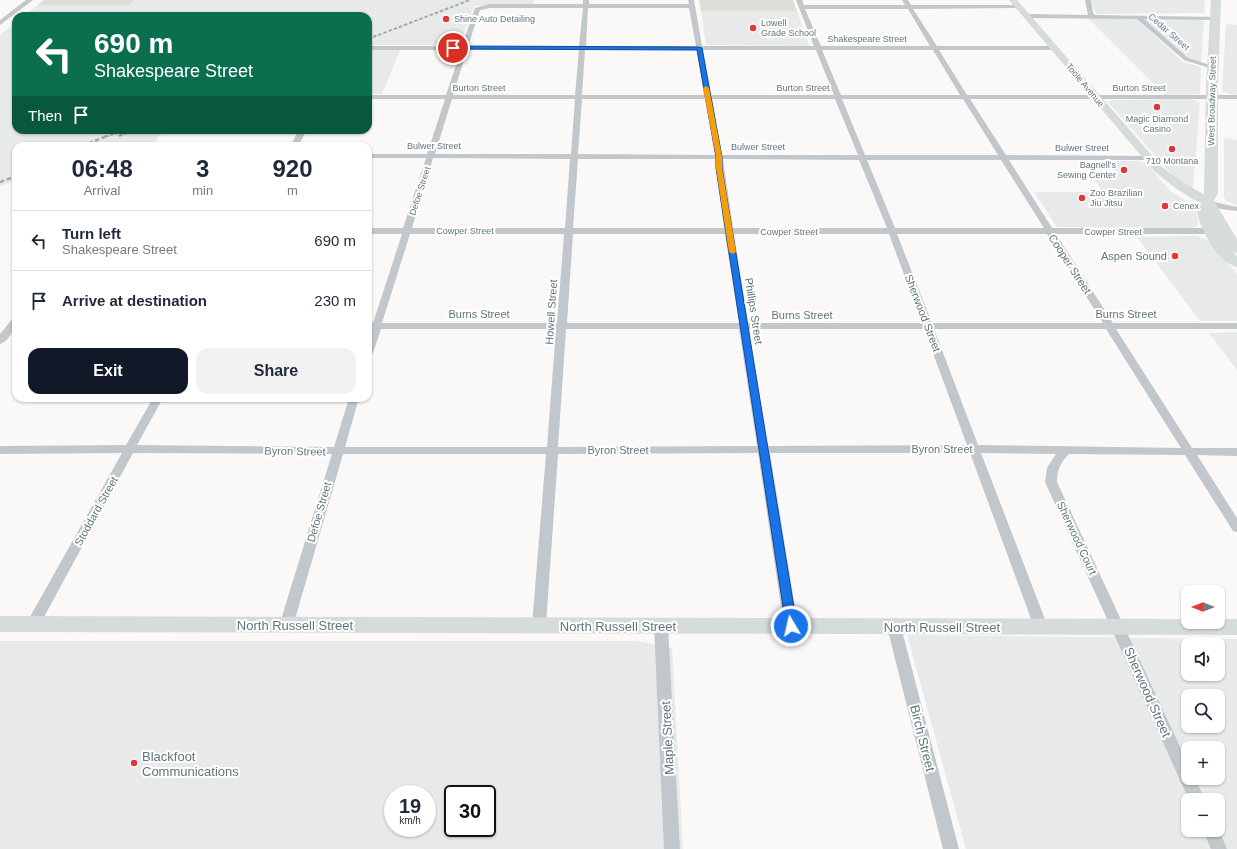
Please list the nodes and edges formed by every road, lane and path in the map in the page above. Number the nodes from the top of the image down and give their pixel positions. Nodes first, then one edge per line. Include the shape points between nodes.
1 (30, 0) edge
2 (799, 0) edge
3 (1088, 0) edge
4 (1216, 0) edge
5 (586, 3) edge
6 (692, 3) edge
7 (907, 4) edge
8 (1016, 4) edge
9 (802, 7) junction
10 (14, 12) edge
11 (12, 14) edge
12 (1026, 16) junction
13 (1093, 16) junction
14 (1137, 16) junction
15 (1214, 18) junction
16 (0, 23) edge
17 (372, 48) edge
18 (464, 48) junction
19 (583, 48) junction
20 (699, 48) junction
21 (934, 48) junction
22 (1054, 48) junction
23 (818, 49) junction
24 (1213, 67) junction
25 (372, 97) edge
26 (450, 97) junction
27 (578, 97) junction
28 (708, 97) junction
29 (838, 97) junction
30 (1096, 97) junction
31 (1212, 97) junction
32 (1237, 97) edge
33 (965, 98) junction
34 (372, 156) edge
35 (431, 156) junction
36 (573, 156) junction
37 (719, 157) junction
38 (862, 157) junction
39 (1003, 158) junction
40 (1148, 158) junction
41 (1158, 168) junction
42 (1208, 202) junction
43 (1237, 209) edge
44 (1208, 228) junction
45 (372, 230) edge
46 (569, 230) junction
47 (407, 231) junction
48 (730, 231) junction
49 (892, 232) junction
50 (1050, 232) junction
51 (1237, 248) edge
52 (1237, 263) edge
53 (12, 323) edge
54 (0, 324) edge
55 (372, 326) edge
56 (562, 326) junction
57 (928, 326) junction
58 (1110, 326) junction
59 (1237, 326) edge
60 (12, 327) edge
61 (744, 327) junction
62 (0, 341) edge
63 (156, 402) edge
64 (353, 402) edge
65 (132, 449) junction
66 (974, 449) junction
67 (0, 450) edge
68 (763, 450) junction
69 (1065, 450) junction
70 (337, 451) junction
71 (552, 451) junction
72 (1188, 452) junction
73 (1237, 452) edge
74 (1237, 528) edge
75 (0, 624) edge
76 (33, 624) junction
77 (286, 626) junction
78 (539, 626) junction
79 (661, 626) junction
80 (791, 626) junction
81 (894, 627) junction
82 (1041, 627) junction
83 (1119, 627) junction
84 (1237, 627) edge
85 (1194, 793) edge
86 (1214, 837) edge
87 (672, 849) edge
88 (951, 849) edge
89 (1219, 849) edge

1 - 10 street
2 - 9 street, Sherwood Street
3 - 13 street via 1090,14
4 - 15 main road, West Broadway Street
5 - 6 street
5 - 18 street, Defoe Street via 480,7 476,11
5 - 19 street, Howell Street
6 - 20 street, Phillips Street
7 - 8 street
7 - 9 street
7 - 21 street, Cooper Street
8 - 12 street, Toole Avenue
9 - 23 street, Sherwood Street
11 - 16 street
12 - 13 street
12 - 22 street, Toole Avenue
13 - 14 street
14 - 15 street
14 - 24 street, Cedar Street via 1186,59
15 - 24 main road, West Broadway Street
17 - 18 street, Shakespeare Street
18 - 19 street, Shakespeare Street
18 - 26 street, Defoe Street
19 - 20 street, Shakespeare Street
19 - 27 street, Howell Street
20 - 23 street, Shakespeare Street
20 - 28 street, Phillips Street
21 - 22 street, Shakespeare Street
21 - 23 street, Shakespeare Street
21 - 33 street, Cooper Street
22 - 30 street, Toole Avenue
23 - 29 street, Sherwood Street
24 - 31 main road, West Broadway Street
25 - 26 street, Burton Street
26 - 27 street, Burton Street
26 - 35 street, Defoe Street
27 - 28 street, Burton Street
27 - 36 street, Howell Street
28 - 29 street, Burton Street
28 - 37 street, Phillips Street
29 - 33 street, Burton Street
29 - 38 street, Sherwood Street
30 - 31 street, Burton Street
30 - 33 street, Burton Street
30 - 40 street, Toole Avenue
31 - 32 street, Burton Street
31 - 42 main road, West Broadway Street via 1211,192
33 - 39 street, Cooper Street
34 - 35 street, Bulwer Street
35 - 36 street, Bulwer Street
35 - 47 street, Defoe Street
36 - 37 street, Bulwer Street
36 - 46 street, Howell Street
37 - 38 street, Bulwer Street
37 - 48 street, Phillips Street
38 - 39 street, Bulwer Street
38 - 49 street, Sherwood Street
39 - 40 street, Bulwer Street
39 - 50 street, Cooper Street
40 - 41 street, Toole Avenue
41 - 42 street, Toole Avenue
41 - 44 street, Toole Avenue via 1170,184 1194,206
42 - 43 street
42 - 44 main road, West Broadway Street via 1203,210
42 - 51 main road
44 - 50 street, Cowper Street
44 - 52 main road, West Broadway Street via 1221,248
45 - 47 street, Cowper Street
46 - 47 street, Cowper Street
46 - 48 street, Cowper Street
46 - 56 street, Howell Street
47 - 55 street, Defoe Street
48 - 49 street, Cowper Street
48 - 61 street, Phillips Street
49 - 50 street, Cowper Street
49 - 57 street, Sherwood Street
50 - 58 street, Cooper Street
53 - 54 street
55 - 56 street, Burns Street
56 - 61 street, Burns Street
56 - 71 street, Howell Street
57 - 58 street, Burns Street
57 - 61 street, Burns Street
57 - 66 street, Sherwood Street
58 - 59 street, Burns Street
58 - 72 street, Cooper Street
60 - 62 street
61 - 68 street, Phillips Street
63 - 65 street, Stoddard Street
64 - 70 street, Defoe Street
65 - 67 street, Byron Street
65 - 70 street, Byron Street
65 - 76 street, Stoddard Street
66 - 68 street, Byron Street
66 - 69 street, Byron Street
66 - 82 street, Sherwood Street
68 - 71 street, Byron Street
68 - 80 street, Phillips Street
69 - 72 street, Byron Street
69 - 83 street, Sherwood Court via 1050,472 1051,482
70 - 71 street, Byron Street
70 - 77 street, Defoe Street
71 - 78 street, Howell Street
72 - 73 street, Byron Street
72 - 74 street, Cooper Street
75 - 76 street, North Russell Street
76 - 77 street, North Russell Street
77 - 78 street, North Russell Street
78 - 79 street, North Russell Street
79 - 80 street, North Russell Street
79 - 87 street, Maple Street
80 - 81 street, North Russell Street
81 - 82 street, North Russell Street
81 - 88 street, Birch Street
82 - 83 street, North Russell Street
83 - 84 street, North Russell Street
83 - 85 street, Sherwood Street
86 - 89 street

